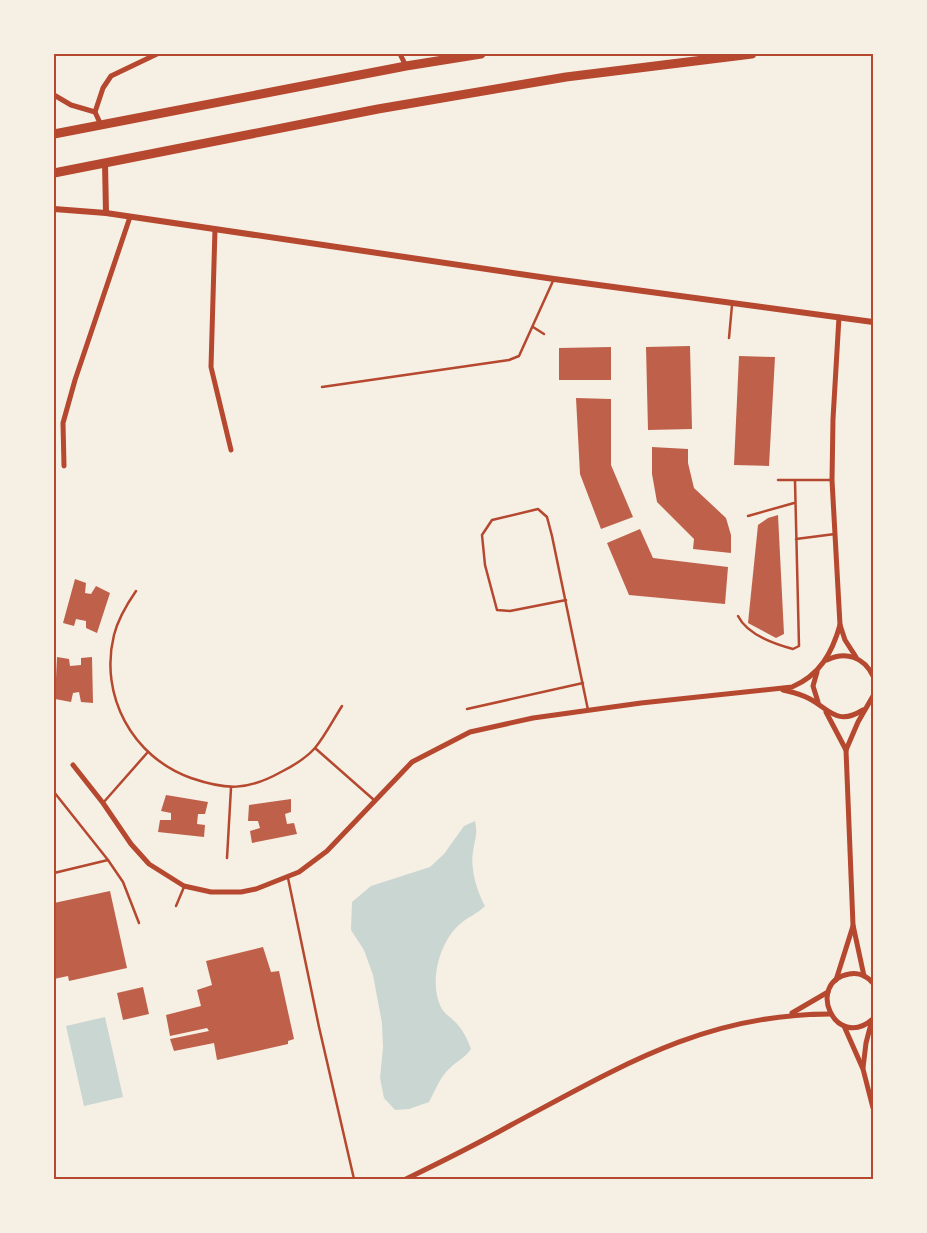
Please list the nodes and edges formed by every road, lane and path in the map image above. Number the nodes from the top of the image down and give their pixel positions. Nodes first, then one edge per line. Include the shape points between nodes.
1 (157, 54) edge
2 (400, 54) edge
3 (481, 54) edge
4 (752, 54) edge
5 (406, 66) junction
6 (54, 95) edge
7 (95, 112) junction
8 (101, 125) junction
9 (54, 134) edge
10 (105, 163) junction
11 (54, 173) edge
12 (54, 209) edge
13 (106, 213) junction
14 (130, 217) junction
15 (214, 229) junction
16 (554, 280) junction
17 (732, 303) junction
18 (839, 317) junction
19 (873, 322) edge
20 (532, 327) junction
21 (544, 334) dead end
22 (730, 338) dead end
23 (322, 387) dead end
24 (231, 450) dead end
25 (64, 466) dead end
26 (778, 480) dead end
27 (795, 480) junction
28 (832, 480) junction
29 (794, 503) junction
30 (748, 516) dead end
31 (835, 534) junction
32 (796, 540) junction
33 (136, 591) dead end
34 (566, 600) junction
35 (738, 616) dead end
36 (840, 625) junction
37 (856, 657) junction
38 (827, 660) junction
39 (819, 667) junction
40 (870, 667) edge
41 (873, 676) edge
42 (583, 683) junction
43 (780, 690) junction
44 (873, 696) edge
45 (819, 705) junction
46 (342, 706) dead end
47 (467, 709) dead end
48 (588, 710) junction
49 (865, 710) junction
50 (826, 711) junction
51 (315, 748) junction
52 (846, 750) junction
53 (147, 753) junction
54 (73, 765) dead end
55 (231, 788) junction
56 (54, 792) edge
57 (374, 800) junction
58 (103, 803) junction
59 (228, 858) dead end
60 (108, 860) junction
61 (54, 873) edge
62 (288, 878) junction
63 (184, 886) junction
64 (176, 906) dead end
65 (139, 923) dead end
66 (853, 925) junction
67 (864, 976) junction
68 (836, 980) junction
69 (873, 983) edge
70 (828, 992) junction
71 (791, 1014) junction
72 (830, 1014) junction
73 (873, 1019) edge
74 (844, 1026) junction
75 (864, 1069) junction
76 (873, 1108) edge
77 (354, 1179) edge
78 (406, 1179) edge

1 - 7 street via 111,76
2 - 5 street
3 - 5 highway
4 - 10 highway via 566,77 387,107
5 - 8 highway
6 - 7 street via 71,105
7 - 8 street
8 - 9 highway
10 - 11 highway
10 - 13 street
12 - 13 street
13 - 14 street
14 - 15 street
14 - 25 street via 63,423
15 - 16 street
15 - 24 street via 211,367
16 - 17 street
16 - 20 lane
17 - 18 street
17 - 22 lane
18 - 19 street
18 - 28 street
20 - 21 lane
20 - 23 lane via 519,356 509,360
26 - 27 lane
27 - 28 lane
27 - 29 lane
28 - 31 street
29 - 30 lane
29 - 32 lane
31 - 32 lane
31 - 36 street
32 - 35 lane via 799,646 793,649 780,646 743,626
33 - 53 lane via 114,634 110,666 119,708
34 - 34 lane via 547,517 538,509 492,520 482,536 497,610 510,611
34 - 42 lane
36 - 37 street
36 - 38 street via 836,644
37 - 38 street via 841,655
37 - 40 street
38 - 39 street
39 - 43 street via 800,683
39 - 45 street via 813,686
40 - 41 street
42 - 47 lane
42 - 48 lane
43 - 45 street via 802,695
43 - 48 street
44 - 49 street
45 - 50 street
46 - 51 lane
48 - 57 street via 470,732 412,762
49 - 50 street via 846,717
49 - 52 street
50 - 52 street
51 - 55 lane via 267,780
51 - 57 lane
52 - 66 street
53 - 55 lane via 180,774
53 - 58 lane
54 - 58 street
55 - 59 lane
56 - 60 lane
57 - 62 street via 326,851
58 - 63 street via 149,864
60 - 61 lane
60 - 65 lane via 123,882
62 - 63 street via 241,892 211,892
62 - 77 lane
63 - 64 lane
66 - 67 street
66 - 68 street
67 - 68 street via 849,974
67 - 69 street
68 - 70 street
70 - 71 street
70 - 72 street via 826,999
71 - 72 street
71 - 78 street via 715,1028 619,1066
72 - 74 street
73 - 74 street via 860,1027
73 - 75 street via 866,1043
74 - 75 street
75 - 76 street

